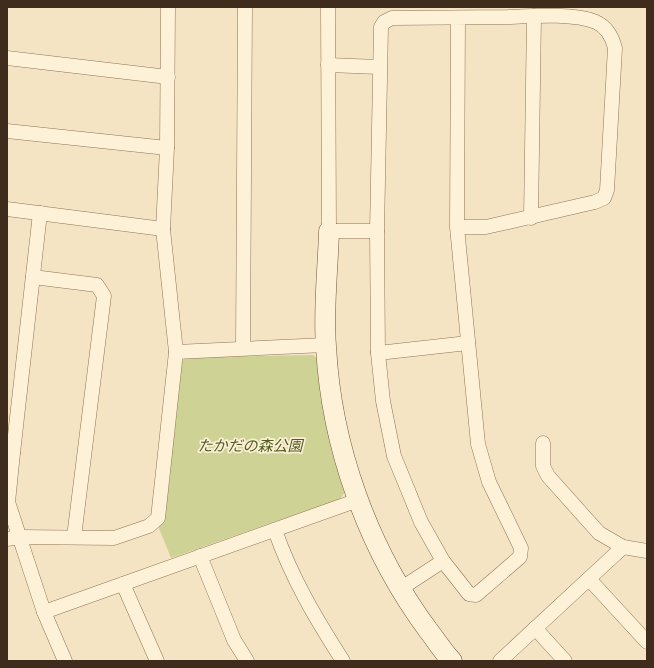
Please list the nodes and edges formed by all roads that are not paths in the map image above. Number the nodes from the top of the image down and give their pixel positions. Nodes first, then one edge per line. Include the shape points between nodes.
1 (168, 7) edge
2 (245, 7) edge
3 (328, 7) edge
4 (534, 16) junction
5 (458, 18) junction
6 (7, 58) edge
7 (328, 64) junction
8 (379, 67) junction
9 (168, 77) junction
10 (7, 131) edge
11 (167, 148) junction
12 (7, 209) edge
13 (40, 213) junction
14 (531, 218) junction
15 (457, 227) junction
16 (163, 229) junction
17 (329, 231) junction
18 (376, 231) junction
19 (33, 277) junction
20 (468, 343) junction
21 (325, 345) junction
22 (243, 348) junction
23 (176, 352) junction
24 (378, 353) junction
25 (543, 442) dead end
26 (10, 453) edge
27 (358, 500) junction
28 (275, 530) junction
29 (74, 537) junction
30 (13, 538) edge
31 (623, 547) junction
32 (647, 551) edge
33 (200, 556) junction
34 (443, 561) junction
35 (589, 579) junction
36 (123, 584) junction
37 (400, 589) junction
38 (44, 612) junction
39 (534, 628) junction
40 (647, 642) edge
41 (65, 661) edge
42 (157, 661) edge
43 (247, 661) edge
44 (343, 661) edge
45 (452, 661) edge
46 (500, 661) edge
47 (565, 661) edge

1 - 9 street
2 - 22 street
3 - 7 street
4 - 5 street
4 - 14 street
4 - 14 street via 582,18 597,22 612,37 615,48 607,190 604,198
5 - 8 street via 392,18 384,22 381,27
5 - 15 street
6 - 9 street
7 - 8 street
7 - 17 street
8 - 18 street
9 - 11 street
10 - 11 street
11 - 16 street
12 - 13 street
13 - 16 street
13 - 19 street
14 - 15 street via 486,227
15 - 20 street
16 - 23 street
17 - 18 street
17 - 21 street
18 - 24 street
19 - 26 street
19 - 29 street via 97,285 104,296
20 - 24 street
20 - 34 street via 478,444 489,482 521,548 520,557 476,595 469,594
21 - 22 street
21 - 27 street via 337,432
22 - 23 street
23 - 29 street via 158,518 149,526 114,538
24 - 34 street via 383,401 394,456 421,522
25 - 31 street via 543,466 548,476 599,533
26 - 30 street via 8,502
27 - 28 street
27 - 37 street
28 - 33 street
28 - 44 street via 283,554 305,600
29 - 30 street
30 - 38 street
31 - 32 street
31 - 35 street
33 - 36 street
33 - 43 street via 234,640
34 - 37 street
35 - 39 street
35 - 40 street
36 - 38 street
36 - 42 street
37 - 45 street
38 - 41 street
39 - 46 street
39 - 47 street

